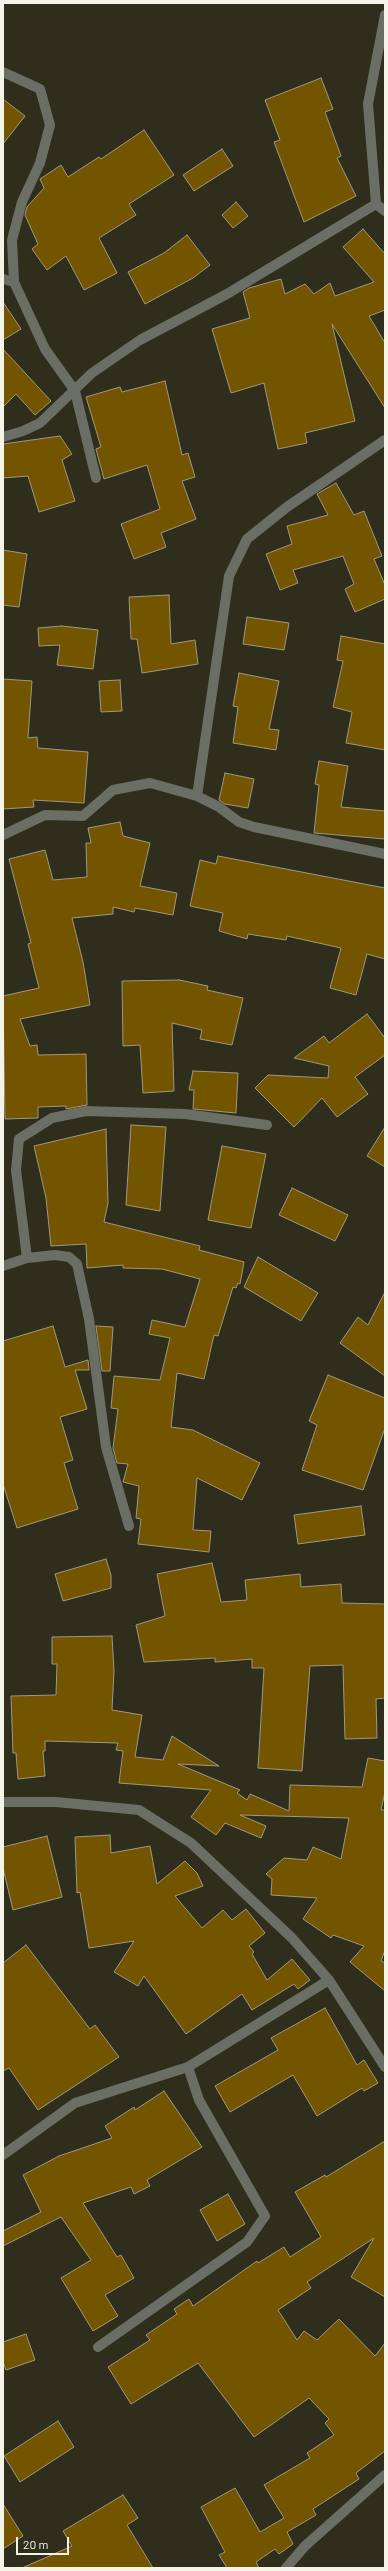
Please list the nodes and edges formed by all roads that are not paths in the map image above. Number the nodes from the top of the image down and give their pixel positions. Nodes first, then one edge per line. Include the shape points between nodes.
1 (385, 15) edge
2 (3, 72) edge
3 (376, 204) junction
4 (385, 211) edge
5 (3, 279) edge
6 (14, 282) junction
7 (75, 391) junction
8 (3, 437) edge
9 (385, 440) edge
10 (96, 478) dead end
11 (197, 796) junction
12 (3, 835) edge
13 (385, 854) edge
14 (267, 1125) dead end
15 (27, 1258) junction
16 (3, 1266) edge
17 (129, 1526) dead end
18 (3, 1802) edge
19 (329, 1980) junction
20 (188, 2067) junction
21 (385, 2067) edge
22 (3, 2155) edge
23 (98, 2347) dead end
24 (385, 2475) edge
25 (286, 2568) edge

1 - 3 street via 368,104
2 - 6 street via 40,89 50,125 40,163 22,202 12,240
3 - 4 street
3 - 7 street via 227,294 140,340 92,373
5 - 6 street
6 - 7 street via 45,349
7 - 8 street via 40,423 23,432
7 - 10 street
9 - 11 street via 287,507 247,539 229,576
11 - 12 street via 150,783 113,790 83,816 46,815
11 - 13 street via 219,807 239,822 254,827
14 - 15 street via 185,1114 86,1111 52,1118 19,1139 16,1170
15 - 16 street
15 - 17 street via 55,1255 69,1258 77,1264 89,1319 106,1447
18 - 19 street via 56,1802 139,1810 191,1843 292,1938
19 - 20 street
19 - 21 street
20 - 22 street via 75,2103
20 - 23 street via 199,2100 265,2216 247,2242
24 - 25 street via 305,2546

